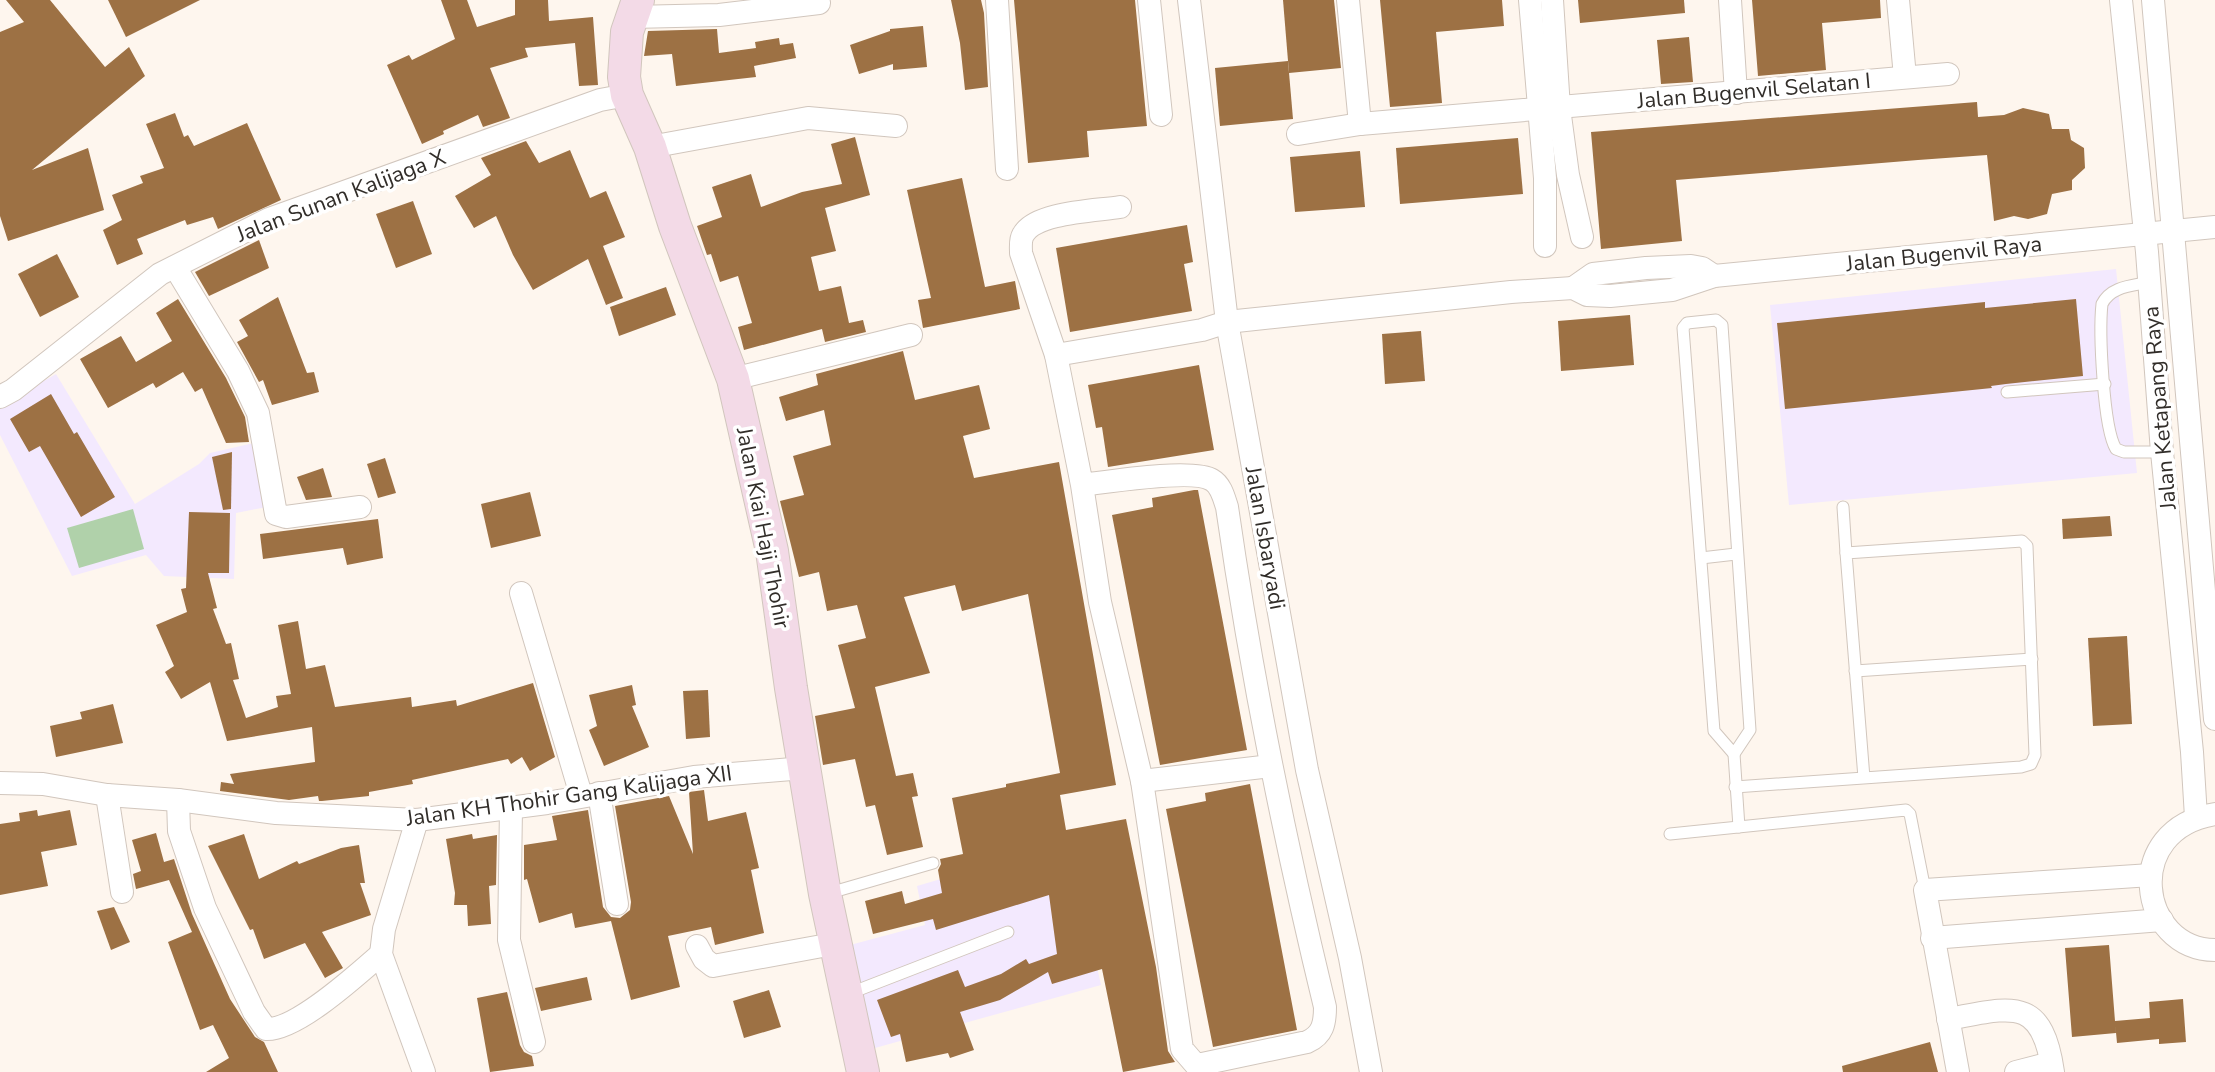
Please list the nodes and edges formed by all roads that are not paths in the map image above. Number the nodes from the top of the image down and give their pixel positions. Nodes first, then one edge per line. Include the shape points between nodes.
1 (997, 0) edge
2 (1149, 0) edge
3 (1189, 0) edge
4 (1348, 0) edge
5 (1530, 0) edge
6 (1552, 0) edge
7 (1730, 0) edge
8 (1898, 0) edge
9 (2121, 0) edge
10 (2153, 0) edge
11 (819, 3) dead end
12 (635, 9) edge
13 (1948, 74) dead end
14 (1905, 77) junction
15 (1736, 93) junction
16 (627, 95) junction
17 (1549, 109) junction
18 (1161, 115) dead end
19 (1360, 124) junction
20 (896, 126) dead end
21 (1298, 134) dead end
22 (650, 147) junction
23 (1007, 169) dead end
24 (1120, 207) dead end
25 (2215, 227) edge
26 (2173, 230) junction
27 (2144, 234) junction
28 (1582, 237) dead end
29 (1545, 246) dead end
30 (175, 267) junction
31 (2150, 282) junction
32 (1227, 322) junction
33 (911, 335) dead end
34 (1056, 355) junction
35 (733, 379) junction
36 (2105, 384) junction
37 (2007, 392) dead end
38 (0, 397) edge
39 (2162, 452) junction
40 (1082, 485) junction
41 (360, 507) dead end
42 (1843, 507) dead end
43 (2207, 527) edge
44 (1846, 553) junction
45 (1736, 554) junction
46 (1701, 558) junction
47 (521, 593) dead end
48 (2032, 659) junction
49 (1855, 671) junction
50 (2215, 719) edge
51 (1734, 754) junction
52 (1271, 766) junction
53 (804, 768) junction
54 (1864, 778) junction
55 (1142, 781) junction
56 (0, 783) edge
57 (1735, 787) junction
58 (590, 794) junction
59 (107, 795) junction
60 (178, 800) junction
61 (511, 808) junction
62 (2206, 815) edge
63 (417, 820) junction
64 (1739, 827) junction
65 (1670, 834) dead end
66 (933, 863) dead end
67 (2151, 875) junction
68 (1925, 890) junction
69 (122, 892) dead end
70 (825, 894) junction
71 (617, 904) dead end
72 (2162, 920) junction
73 (1008, 932) dead end
74 (1932, 938) junction
75 (833, 944) junction
76 (697, 946) dead end
77 (2215, 950) edge
78 (381, 954) junction
79 (845, 996) junction
80 (1948, 1019) junction
81 (534, 1042) dead end
82 (2052, 1068) edge
83 (424, 1072) edge
84 (863, 1072) edge
85 (1371, 1072) edge
86 (1958, 1072) edge
87 (2016, 1072) edge

1 - 23 street
2 - 18 street
3 - 32 street, Jalan Isbaryadi
4 - 19 street
5 - 17 street
6 - 17 street
7 - 15 street
8 - 14 street
9 - 27 street, Jalan Ketapang Raya
10 - 26 street, Jalan Ketapang Raya
11 - 12 street via 719,15
12 - 16 street, Jalan Kiai Haji Thohir via 627,32
13 - 14 street, Jalan Bugenvil Selatan I
14 - 15 street, Jalan Bugenvil Selatan I
15 - 17 street, Jalan Bugenvil Selatan I
16 - 22 street, Jalan Kiai Haji Thohir
16 - 30 street, Jalan Sunan Kalijaga X via 600,100 269,219
17 - 19 street, Jalan Bugenvil Selatan I
17 - 28 street
17 - 29 street
19 - 21 street, Jalan Bugenvil Selatan I
20 - 22 street via 808,118
22 - 35 street, Jalan Kiai Haji Thohir
24 - 34 street via 1040,221 1021,238 1021,253
25 - 26 street, Jalan Bugenvil Raya
26 - 27 street, Jalan Bugenvil Raya
26 - 43 street, Jalan Ketapang Raya
27 - 31 street, Jalan Ketapang Raya
27 - 32 street, Jalan Bugenvil Raya via 1714,276 1691,266 1634,269 1593,274 1573,288
30 - 38 street, Jalan Sunan Kalijaga X
30 - 41 street via 258,413 276,514
31 - 36 lane via 2118,288 2102,304
31 - 39 street, Jalan Ketapang Raya
32 - 34 street, Jalan Bugenvil Raya
32 - 85 street, Jalan Isbaryadi via 1307,770
33 - 35 street
34 - 40 street
35 - 53 street, Jalan Kiai Haji Thohir via 772,551
36 - 37 lane
36 - 39 lane via 2108,429 2116,449
39 - 62 street, Jalan Ketapang Raya via 2192,752
40 - 52 street via 1192,476 1212,480 1220,488
40 - 55 street via 1100,602
42 - 44 lane
43 - 50 street, Jalan Ketapang Raya
44 - 48 lane via 2022,541 2027,546
44 - 49 lane
45 - 46 lane
45 - 46 lane via 1722,325 1716,320 1687,323 1683,328
45 - 51 lane via 1750,730
46 - 51 lane via 1714,731
47 - 58 street
48 - 49 lane
48 - 54 lane via 2031,764
49 - 54 lane
51 - 57 lane
52 - 55 street
52 - 55 street via 1325,1024 1307,1042 1202,1064 1195,1064 1182,1049
53 - 58 street, Jalan KH Thohir Gang Kalijaga XII via 694,777
53 - 70 street, Jalan Kiai Haji Thohir
54 - 57 lane
56 - 59 street, Jalan KH Thohir Gang Kalijaga XII
57 - 64 lane
58 - 61 street, Jalan KH Thohir Gang Kalijaga XII
58 - 71 street
59 - 60 street, Jalan KH Thohir Gang Kalijaga XII
59 - 69 street
60 - 63 street, Jalan KH Thohir Gang Kalijaga XII via 276,813
60 - 78 street via 179,831 205,908 266,1029 335,996
61 - 63 street, Jalan KH Thohir Gang Kalijaga XII
61 - 81 street via 509,940
62 - 67 street via 2172,832 2159,847
63 - 78 street
64 - 65 lane
64 - 68 lane via 1906,810
66 - 70 lane
67 - 68 street
67 - 72 street via 2153,903
68 - 74 street
70 - 75 street, Jalan Kiai Haji Thohir
72 - 74 street
72 - 77 street via 2191,944
73 - 79 lane
74 - 80 street
75 - 76 street via 713,966
75 - 79 street, Jalan Kiai Haji Thohir
78 - 83 street
79 - 84 street, Jalan Kiai Haji Thohir
80 - 82 street via 2020,1012 2045,1032
80 - 86 street
82 - 87 street

